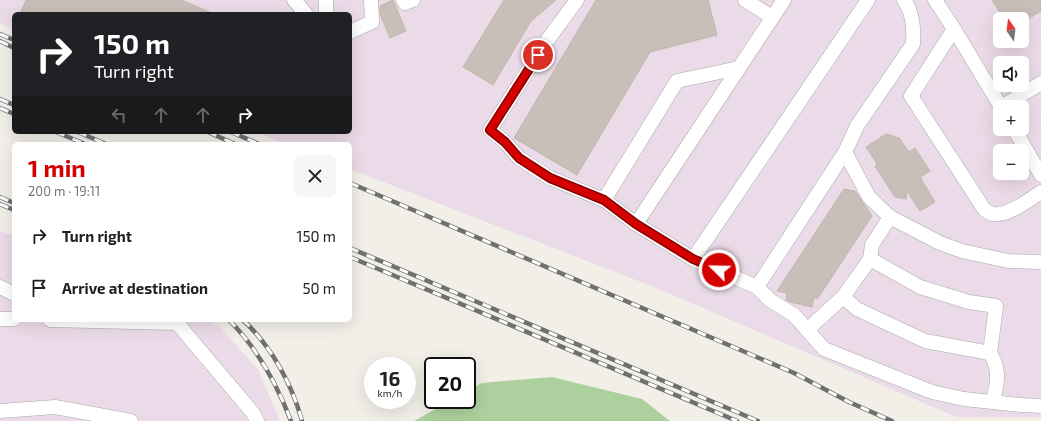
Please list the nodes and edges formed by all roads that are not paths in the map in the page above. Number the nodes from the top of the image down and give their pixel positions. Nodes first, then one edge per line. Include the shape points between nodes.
1 (294, 0) edge
2 (326, 0) edge
3 (372, 0) edge
4 (403, 0) edge
5 (413, 0) edge
6 (577, 0) edge
7 (745, 0) edge
8 (784, 0) edge
9 (868, 0) edge
10 (904, 0) edge
11 (935, 0) edge
12 (304, 12) edge
13 (326, 12) edge
14 (772, 17) junction
15 (954, 30) junction
16 (352, 31) edge
17 (739, 68) junction
18 (1041, 83) edge
19 (997, 100) edge
20 (1013, 100) edge
21 (1018, 136) edge
22 (845, 152) junction
23 (1041, 175) edge
24 (1041, 192) edge
25 (604, 200) junction
26 (890, 217) junction
27 (636, 224) junction
28 (693, 259) junction
29 (870, 259) junction
30 (1041, 262) edge
31 (757, 286) junction
32 (0, 287) edge
33 (12, 293) edge
34 (843, 297) junction
35 (0, 319) edge
36 (12, 319) edge
37 (140, 322) edge
38 (807, 330) junction
39 (990, 354) junction
40 (993, 402) junction
41 (1041, 406) edge
42 (0, 411) edge
43 (131, 421) edge
44 (257, 421) edge

1 - 12 lane
2 - 13 lane
3 - 16 lane via 372,22
4 - 5 lane via 405,4
6 - 25 lane via 546,42 490,130 519,158 550,178
7 - 14 lane
8 - 14 lane
9 - 28 lane
10 - 22 lane via 908,5 914,30 913,44 857,126
11 - 15 lane
14 - 17 lane
15 - 19 lane
15 - 24 lane via 911,96 984,209 991,214 999,214 1012,210
17 - 25 lane via 677,81
17 - 27 lane
18 - 20 lane
21 - 23 lane
22 - 26 lane via 869,197
22 - 31 lane
25 - 27 lane
26 - 29 lane via 872,245
26 - 30 lane via 940,243 962,251 1008,261
27 - 28 lane
28 - 31 lane
29 - 34 lane
29 - 39 lane via 920,287 969,302 996,306
31 - 38 lane via 770,300 794,315
32 - 33 lane
34 - 38 lane
34 - 39 lane via 857,309 925,341
35 - 36 lane
37 - 44 lane via 176,323 253,413
38 - 40 lane via 824,349 932,392
39 - 40 lane via 998,372
40 - 41 lane
42 - 43 lane via 55,407

